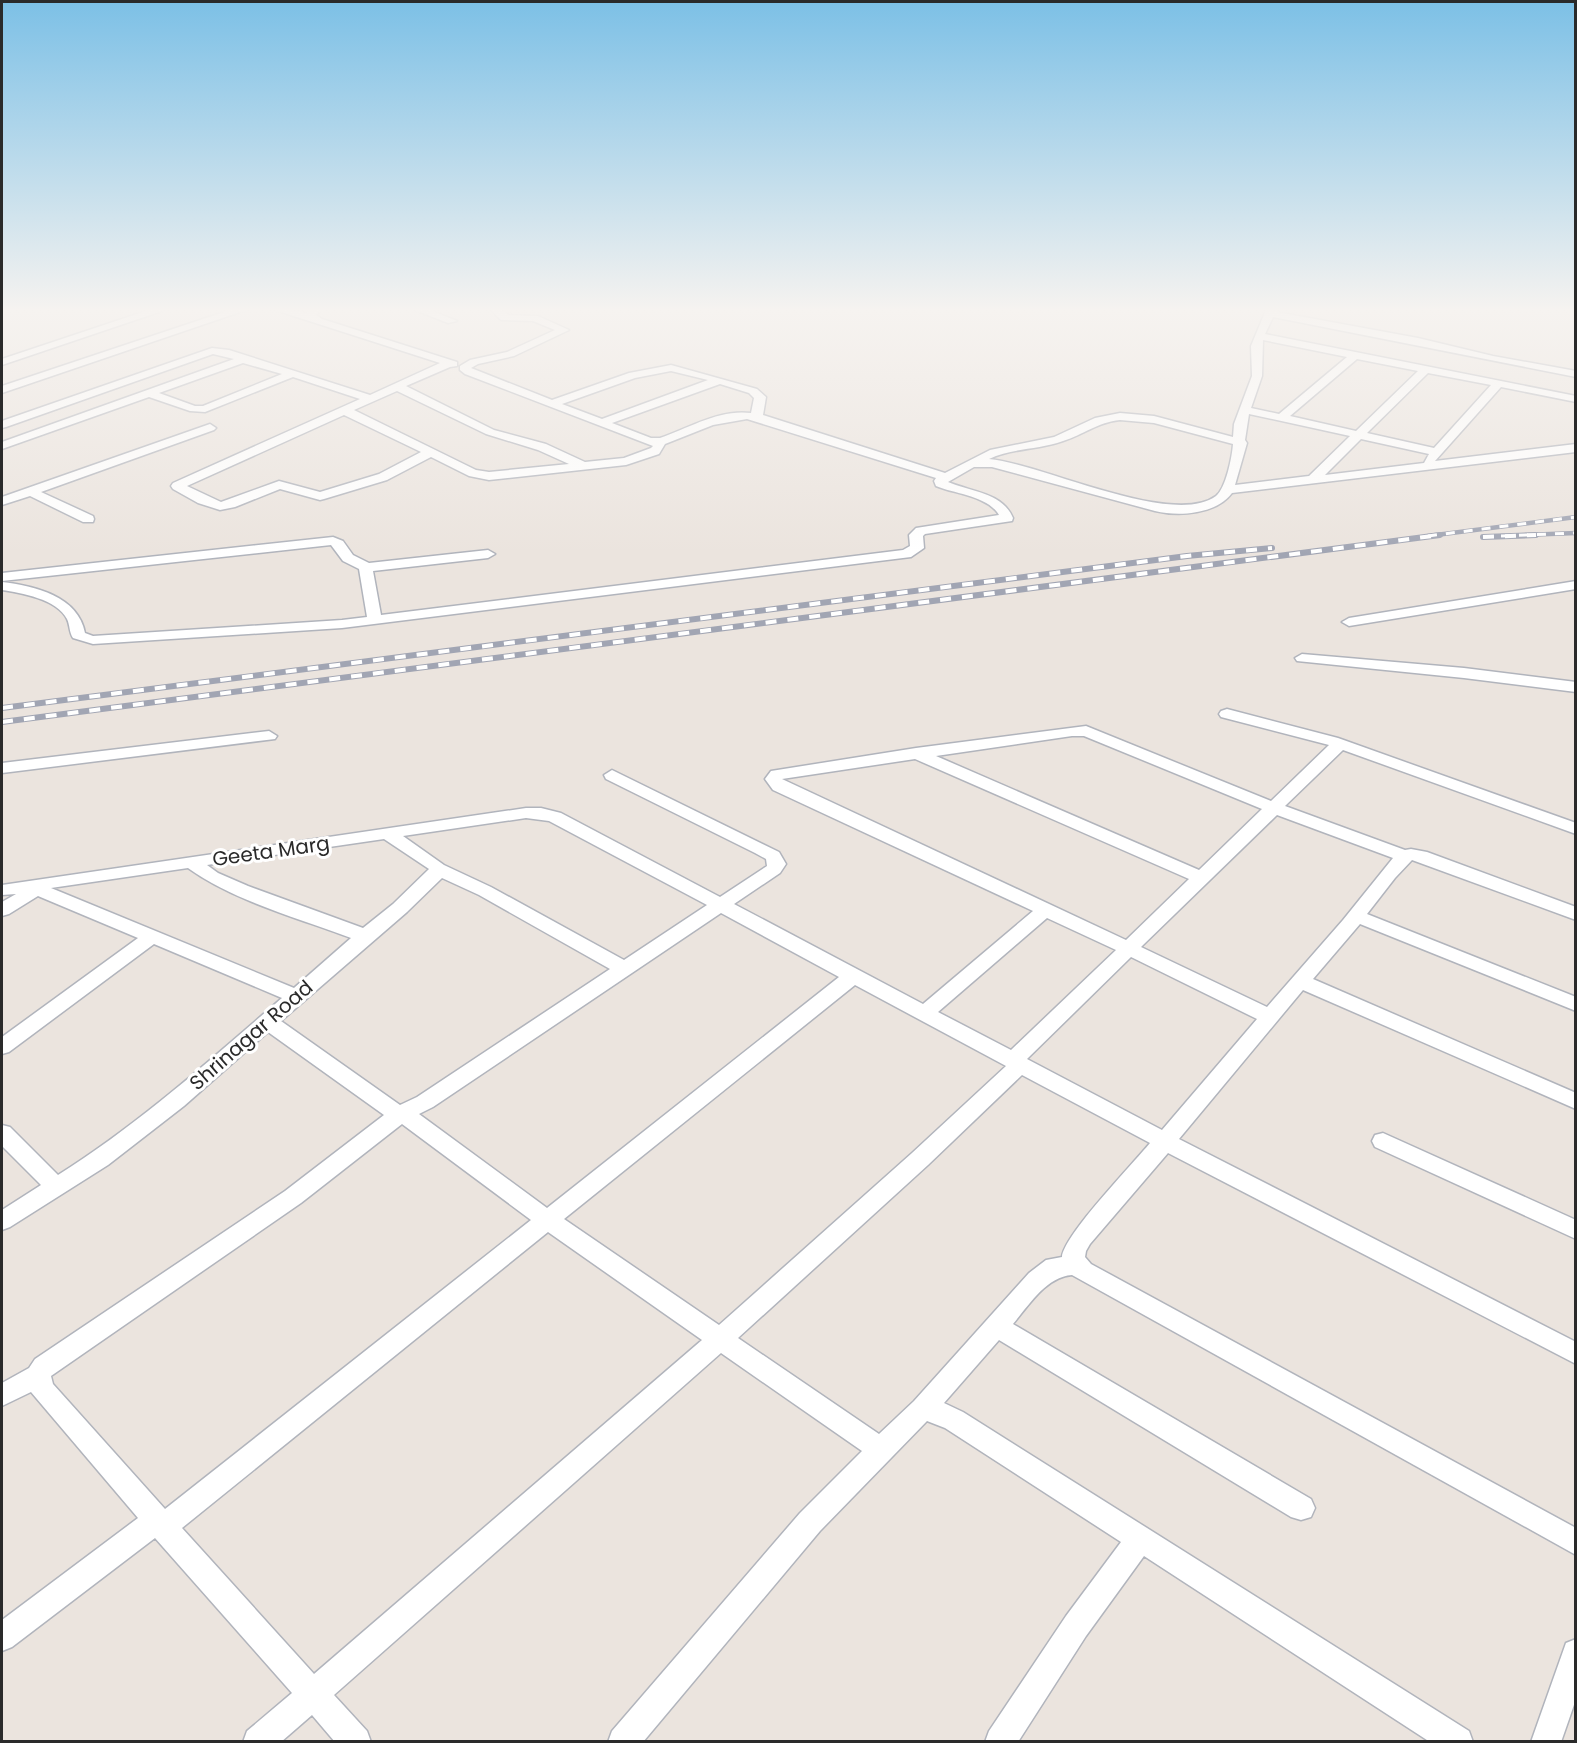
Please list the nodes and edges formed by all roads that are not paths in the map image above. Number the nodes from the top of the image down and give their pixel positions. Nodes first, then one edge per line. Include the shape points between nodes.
1 (98, 391) edge
2 (152, 391) edge
3 (249, 391) edge
4 (348, 391) edge
5 (384, 391) edge
6 (408, 391) edge
7 (521, 391) edge
8 (587, 391) edge
9 (689, 391) edge
10 (751, 391) edge
11 (1252, 391) edge
12 (1312, 391) edge
13 (1404, 391) edge
14 (1492, 391) edge
15 (1539, 391) edge
16 (147, 393) junction
17 (369, 398) junction
18 (1575, 399) edge
19 (552, 404) junction
20 (344, 410) junction
21 (1245, 410) junction
22 (757, 417) junction
23 (1281, 418) junction
24 (602, 423) junction
25 (2, 425) edge
26 (210, 428) dead end
27 (1359, 435) junction
28 (661, 442) junction
29 (1241, 443) junction
30 (2, 446) edge
31 (1575, 448) edge
32 (431, 452) junction
33 (1437, 452) junction
34 (977, 462) junction
35 (585, 466) junction
36 (1424, 467) junction
37 (946, 477) junction
38 (1312, 480) junction
39 (1227, 490) junction
40 (30, 491) junction
41 (2, 501) edge
42 (88, 519) dead end
43 (488, 554) dead end
44 (365, 568) junction
45 (2, 577) edge
46 (1575, 585) edge
47 (2, 586) edge
48 (375, 620) junction
49 (1349, 622) dead end
50 (1302, 658) dead end
51 (1575, 687) edge
52 (1227, 714) dead end
53 (269, 736) dead end
54 (1343, 745) junction
55 (916, 753) junction
56 (2, 768) edge
57 (612, 775) dead end
58 (1274, 808) junction
59 (1575, 829) edge
60 (388, 834) junction
61 (1405, 856) junction
62 (192, 863) junction
63 (438, 868) junction
64 (1202, 878) junction
65 (40, 886) junction
66 (2, 890) edge
67 (720, 905) junction
68 (2, 910) edge
69 (1045, 910) junction
70 (1575, 914) edge
71 (1356, 916) junction
72 (153, 936) junction
73 (365, 936) junction
74 (1130, 949) junction
75 (625, 969) junction
76 (854, 975) junction
77 (1300, 981) junction
78 (296, 996) junction
79 (1575, 1005) edge
80 (925, 1013) junction
81 (1268, 1016) junction
82 (267, 1021) junction
83 (2, 1047) edge
84 (1017, 1062) junction
85 (1575, 1102) edge
86 (402, 1113) junction
87 (2, 1133) edge
88 (1383, 1141) dead end
89 (1166, 1142) junction
90 (55, 1186) junction
91 (546, 1219) junction
92 (2, 1221) edge
93 (1575, 1230) edge
94 (1078, 1265) junction
95 (996, 1326) junction
96 (720, 1339) junction
97 (1575, 1354) edge
98 (38, 1375) junction
99 (2, 1395) edge
100 (923, 1409) junction
101 (881, 1450) junction
102 (1301, 1508) dead end
103 (160, 1524) junction
104 (1140, 1539) junction
105 (1575, 1543) edge
106 (2, 1637) edge
107 (1575, 1653) edge
108 (315, 1694) junction
109 (258, 1742) edge
110 (356, 1742) edge
111 (623, 1742) edge
112 (1000, 1742) edge
113 (1458, 1742) edge
114 (1546, 1742) edge

1 - 25 street
2 - 16 street
3 - 16 street via 205,409
4 - 17 street
5 - 17 street
6 - 35 street via 490,432 542,447
7 - 19 street
8 - 19 street
9 - 24 street
10 - 22 street via 760,397
11 - 21 street
12 - 23 street
13 - 27 street
14 - 33 street
15 - 18 street
16 - 30 street
17 - 20 street
19 - 24 street
20 - 32 street
20 - 32 street via 177,486 220,506 279,485 320,496 383,477
21 - 23 street
21 - 29 street via 1240,424
22 - 28 street via 731,415
22 - 37 street
23 - 27 street
24 - 28 street via 650,442
26 - 40 street
27 - 33 street
27 - 38 street
28 - 35 street via 647,455
29 - 34 street via 1146,418 1117,416 1053,441 1001,448
29 - 39 street
31 - 36 street
32 - 35 street via 473,473 489,476
33 - 36 street
34 - 37 street
34 - 39 street via 1166,508 1205,505 1222,498
36 - 38 street
37 - 48 street via 940,481 942,485 991,501 1005,511 1007,518 921,531 916,535 916,548 906,554
38 - 39 street
40 - 41 street
40 - 42 street
43 - 44 street
44 - 45 street via 348,558 338,544 324,541
44 - 48 street
46 - 49 street
47 - 48 street via 60,604 73,615 76,634 82,639
50 - 51 street
52 - 54 street
53 - 56 street
54 - 58 street
54 - 59 street
55 - 58 street via 1086,731
55 - 64 street
55 - 69 street via 796,771 773,779 779,786
57 - 67 street via 773,856 777,864 774,869
58 - 61 street
58 - 64 street
60 - 62 street, Geeta Marg
60 - 63 street
60 - 67 street, Geeta Marg via 541,813
61 - 70 street via 1421,856
61 - 71 street
62 - 65 street, Geeta Marg
62 - 73 street via 233,887
63 - 73 street, Shrinagar Road via 420,890
63 - 75 street
64 - 74 street
65 - 66 street, Geeta Marg
65 - 68 street
65 - 72 street
67 - 75 street
67 - 76 street
69 - 74 street
69 - 80 street
71 - 77 street
71 - 79 street
72 - 78 street
72 - 83 street
73 - 78 street, Shrinagar Road
74 - 81 street
74 - 84 street
75 - 86 street via 425,1102
76 - 80 street
76 - 91 street
77 - 81 street
77 - 85 street
78 - 82 street, Shrinagar Road
80 - 84 street
81 - 89 street
82 - 86 street via 392,1110
82 - 90 street, Shrinagar Road via 141,1129
84 - 89 street
84 - 96 street via 920,1159
86 - 91 street
86 - 98 street via 293,1197 44,1366
87 - 90 street
88 - 93 street
89 - 94 street via 1074,1249 1073,1260
89 - 97 street
90 - 92 street, Shrinagar Road
91 - 96 street
91 - 103 street
94 - 95 street via 1054,1268 1037,1280
94 - 105 street
95 - 100 street
95 - 102 street
96 - 101 street
96 - 108 street
98 - 99 street
98 - 103 street via 42,1389
100 - 101 street
100 - 104 street via 954,1420
101 - 111 street via 810,1522
103 - 106 street
103 - 108 street
104 - 112 street via 1076,1626
104 - 113 street
107 - 114 street
108 - 109 street
108 - 110 street

